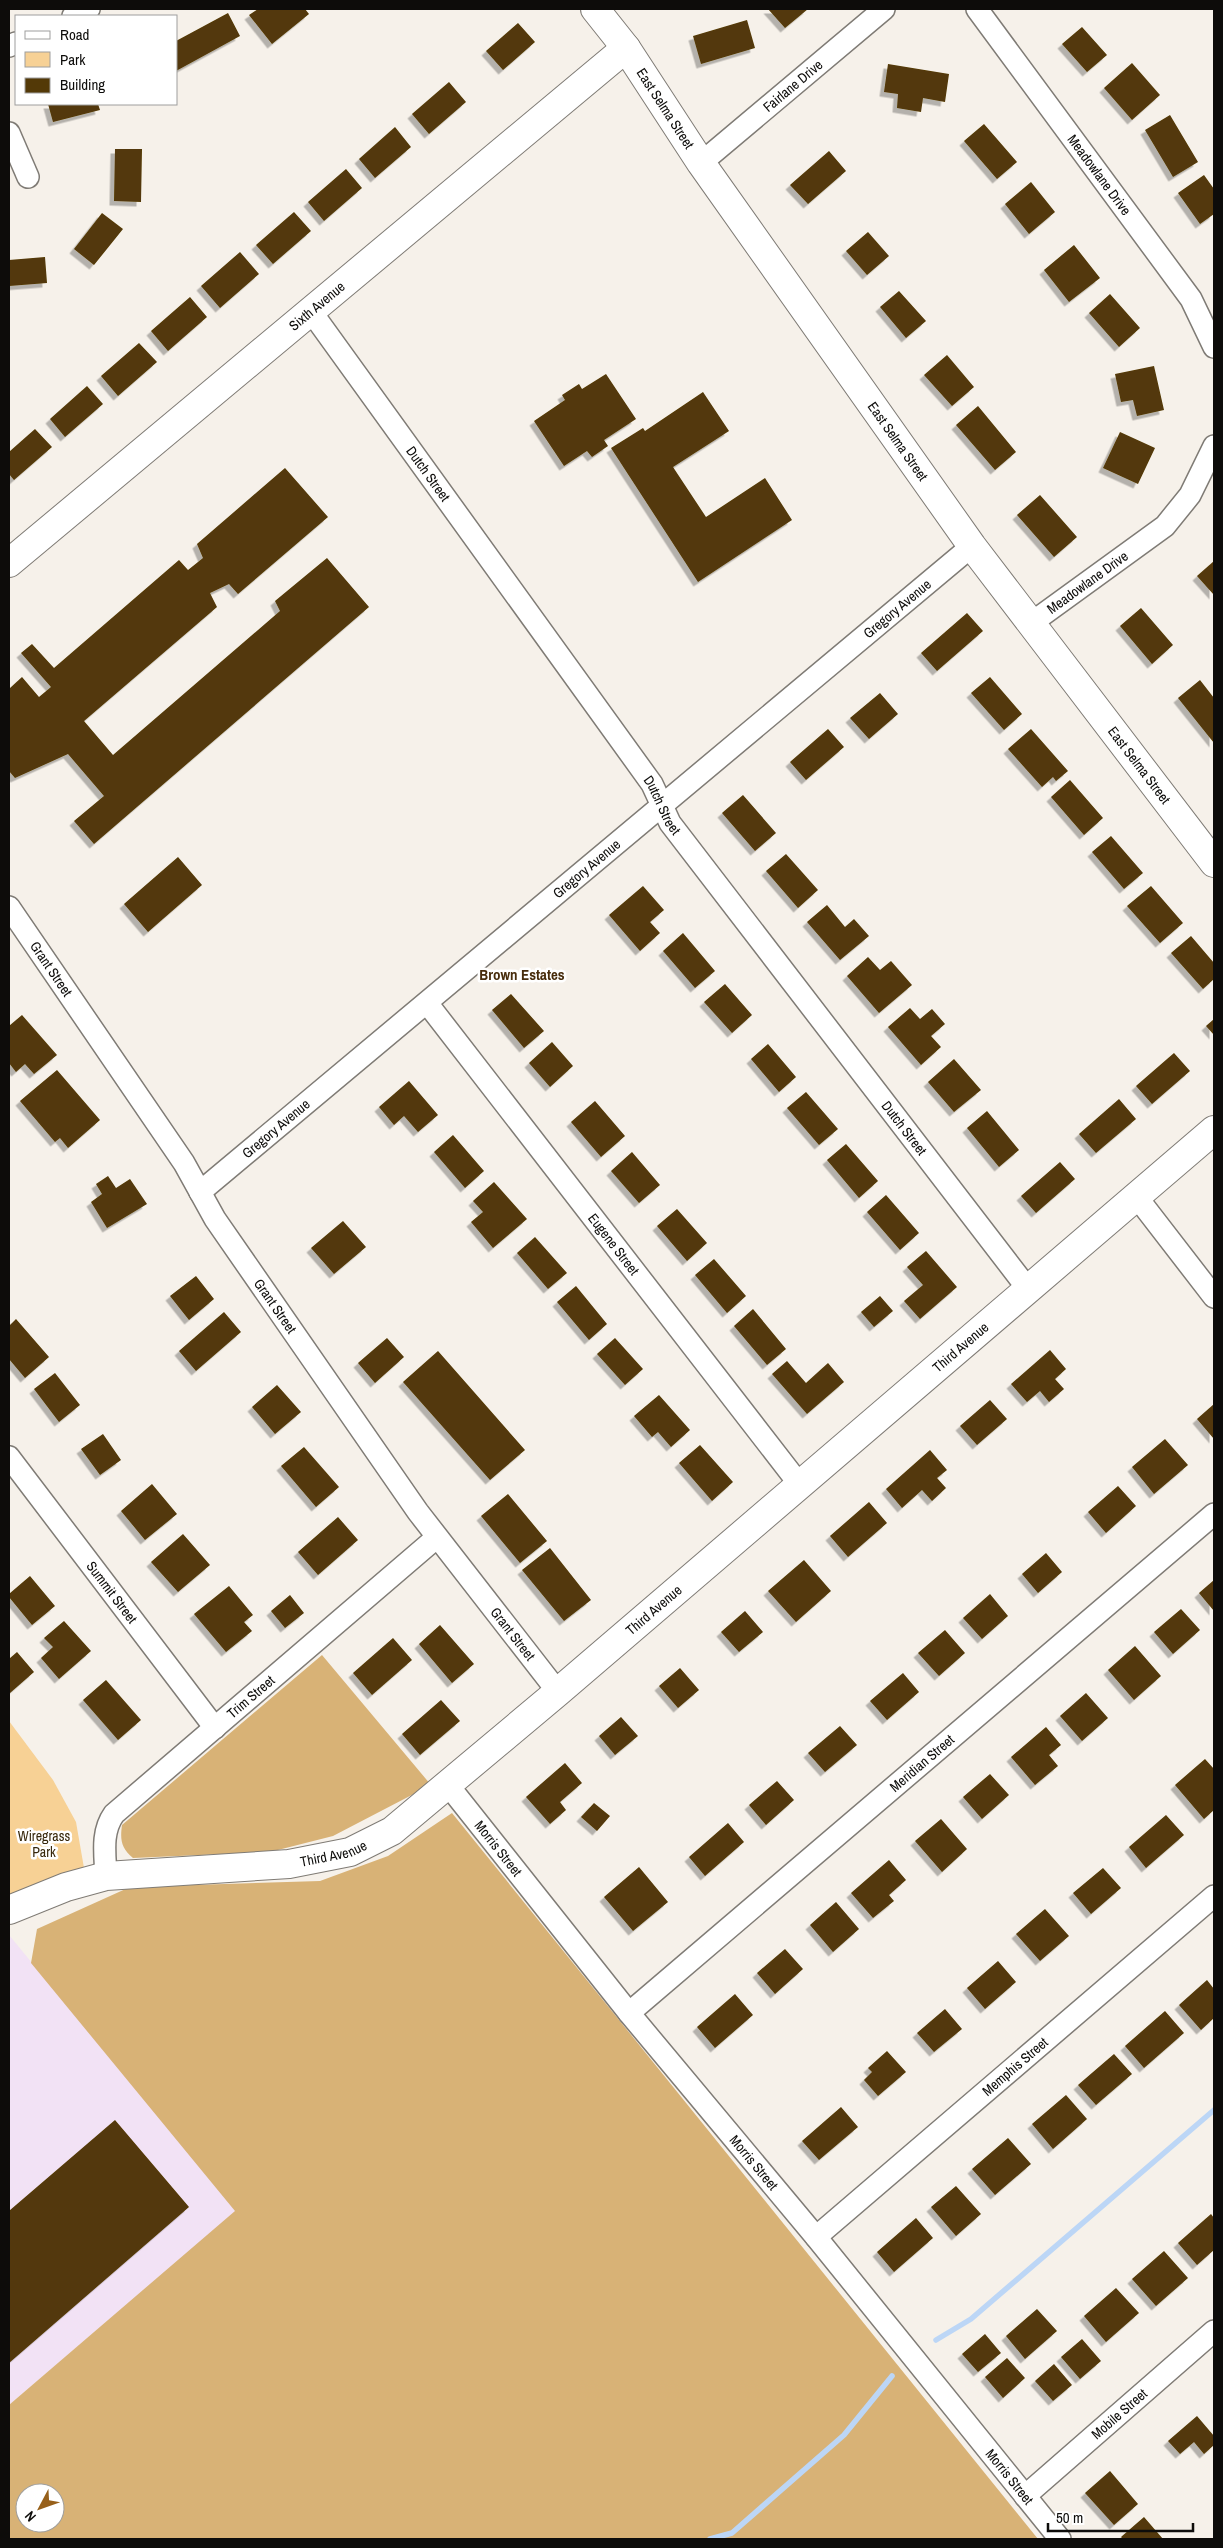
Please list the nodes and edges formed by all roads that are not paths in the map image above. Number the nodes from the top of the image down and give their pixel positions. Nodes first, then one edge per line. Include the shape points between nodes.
1 (89, 9) edge
2 (595, 9) edge
3 (884, 9) edge
4 (977, 9) edge
5 (75, 15) edge
6 (626, 48) junction
7 (9, 133) edge
8 (701, 163) junction
9 (28, 177) dead end
10 (310, 310) junction
11 (1214, 347) edge
12 (1214, 446) edge
13 (972, 546) junction
14 (9, 563) edge
15 (1030, 624) junction
16 (662, 805) junction
17 (1214, 863) edge
18 (9, 907) edge
19 (427, 1003) junction
20 (1214, 1130) edge
21 (200, 1192) junction
22 (1136, 1196) junction
23 (1028, 1289) junction
24 (1214, 1297) edge
25 (9, 1457) edge
26 (800, 1485) junction
27 (1214, 1514) edge
28 (436, 1538) junction
29 (558, 1692) junction
30 (215, 1728) junction
31 (448, 1785) junction
32 (106, 1876) junction
33 (1214, 1896) edge
34 (9, 1910) edge
35 (629, 2013) junction
36 (816, 2237) junction
37 (1214, 2331) edge
38 (1025, 2496) junction
39 (1060, 2539) edge

1 - 5 street
2 - 6 street, East Selma Street
3 - 8 street, Fairlane Drive
4 - 11 street, Meadowlane Drive via 1191,299
6 - 8 street, East Selma Street
6 - 10 street, Sixth Avenue
7 - 9 street
8 - 13 street, East Selma Street
10 - 14 street, Sixth Avenue
10 - 16 street, Dutch Street via 652,784
12 - 15 street, Meadowlane Drive via 1190,495 1165,526
13 - 15 street, East Selma Street
13 - 16 street, Gregory Avenue
15 - 17 street, East Selma Street
16 - 19 street, Gregory Avenue
16 - 23 street, Dutch Street via 670,823
18 - 21 street, Grant Street
19 - 21 street, Gregory Avenue
19 - 26 street, Eugene Street
20 - 22 street, Third Avenue
21 - 28 street, Grant Street via 220,1227
22 - 23 street, Third Avenue
22 - 24 street
23 - 26 street, Third Avenue
25 - 30 street, Summit Street
26 - 29 street, Third Avenue
27 - 35 street, Meridian Street
28 - 29 street, Grant Street
28 - 30 street, Trim Street
29 - 31 street, Third Avenue
30 - 32 street, Trim Street via 114,1814 104,1837
31 - 32 street, Third Avenue via 392,1831 350,1852 289,1864
31 - 35 street, Morris Street
32 - 34 street, Third Avenue via 66,1887
33 - 36 street, Memphis Street
35 - 36 street, Morris Street
36 - 38 street, Morris Street
37 - 38 street, Mobile Street
38 - 39 street, Morris Street

